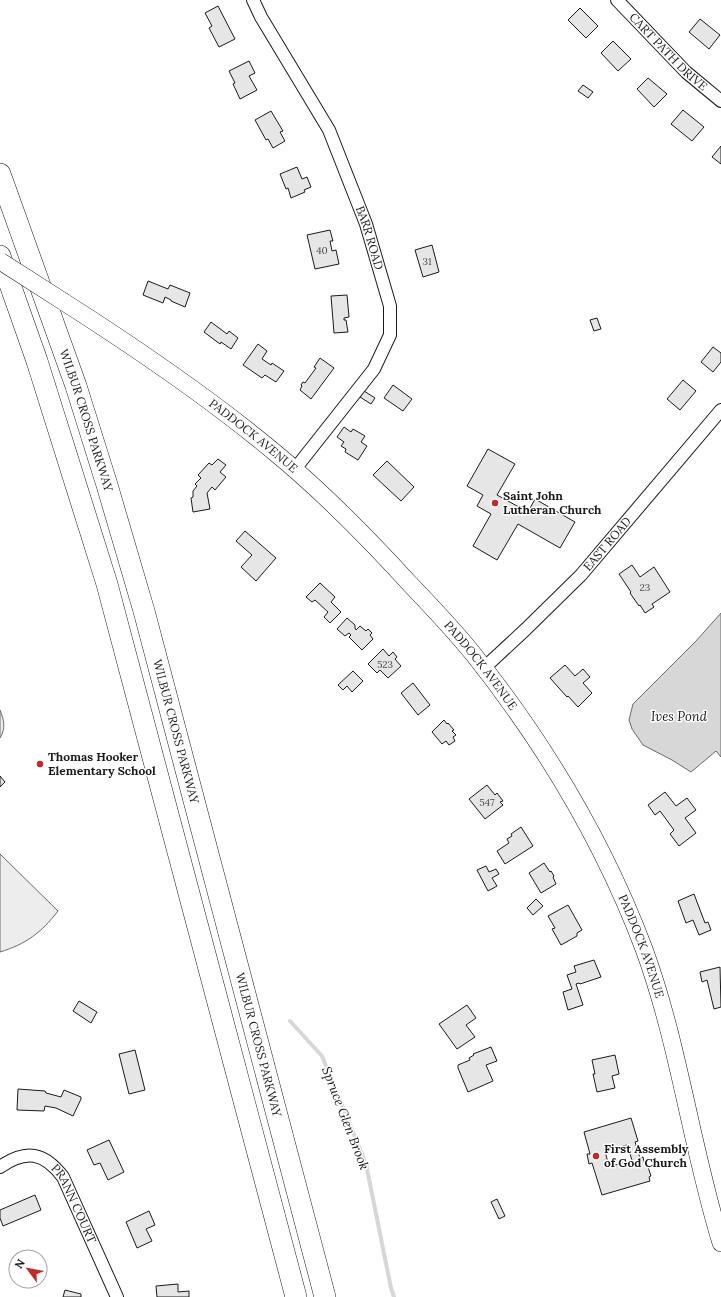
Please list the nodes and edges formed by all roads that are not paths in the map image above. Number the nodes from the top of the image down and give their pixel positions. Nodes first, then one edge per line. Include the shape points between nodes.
1 (253, 0) edge
2 (617, 0) edge
3 (719, 95) edge
4 (0, 174) edge
5 (0, 256) edge
6 (0, 261) edge
7 (721, 410) edge
8 (295, 469) junction
9 (484, 668) junction
10 (0, 1167) edge
11 (721, 1243) edge
12 (117, 1297) edge
13 (296, 1297) edge
14 (325, 1297) edge

1 - 8 street, BARR ROAD via 261,18 329,130 366,224 390,306 390,335 374,368
2 - 3 street, CART PATH DRIVE via 686,72
4 - 14 highway, WILBUR CROSS PARKWAY via 76,386 125,546
5 - 13 highway via 37,361 107,584
6 - 8 main road, PADDOCK AVENUE, bridge via 180,379 246,428
7 - 9 street, EAST ROAD via 581,575
8 - 9 main road, PADDOCK AVENUE via 386,557
9 - 11 main road, PADDOCK AVENUE via 528,729 561,781 597,845 634,924 670,1032 702,1173
10 - 12 street, PRANN COURT via 14,1158 30,1155 43,1158 54,1165 63,1177

